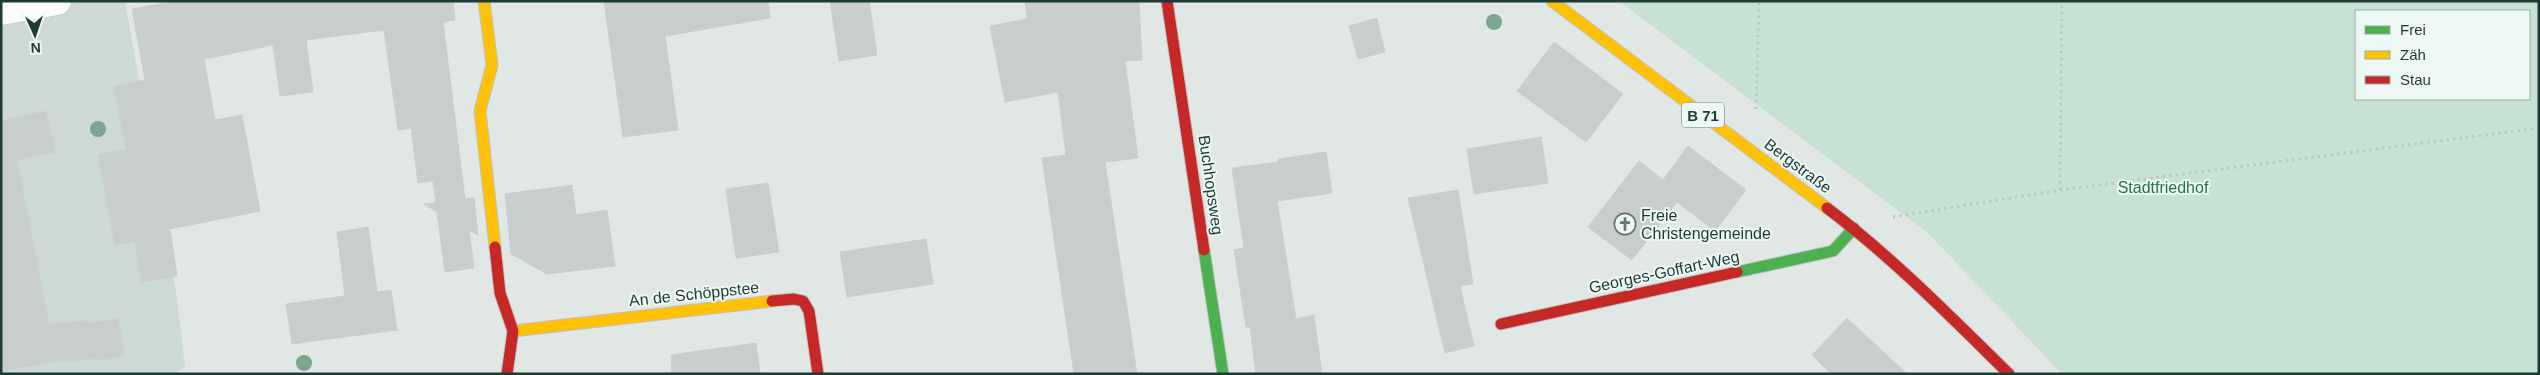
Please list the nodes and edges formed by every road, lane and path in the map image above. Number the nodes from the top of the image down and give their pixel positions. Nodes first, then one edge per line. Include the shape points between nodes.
1 (57, 1) edge
2 (484, 1) edge
3 (1167, 1) edge
4 (1552, 1) edge
5 (1759, 1) edge
6 (2062, 1) edge
7 (1, 11) edge
8 (1756, 109) dead end
9 (2539, 128) edge
10 (2060, 190) junction
11 (1854, 228) junction
12 (1501, 324) dead end
13 (513, 330) junction
14 (507, 374) edge
15 (818, 374) edge
16 (1223, 374) edge
17 (2009, 374) edge

1 - 7 street
2 - 13 street via 492,65 480,111 500,293
3 - 16 street, Buchhopsweg
4 - 11 street, Bergstraße / B 71
5 - 8 path
6 - 10 path
9 - 10 path
10 - 11 path via 1894,217
11 - 12 street, Georges-Goffart-Weg via 1833,251
11 - 17 street, Bergstraße / B 71
13 - 14 street
13 - 15 street, An de Schöppstee via 794,299 804,301 809,311

